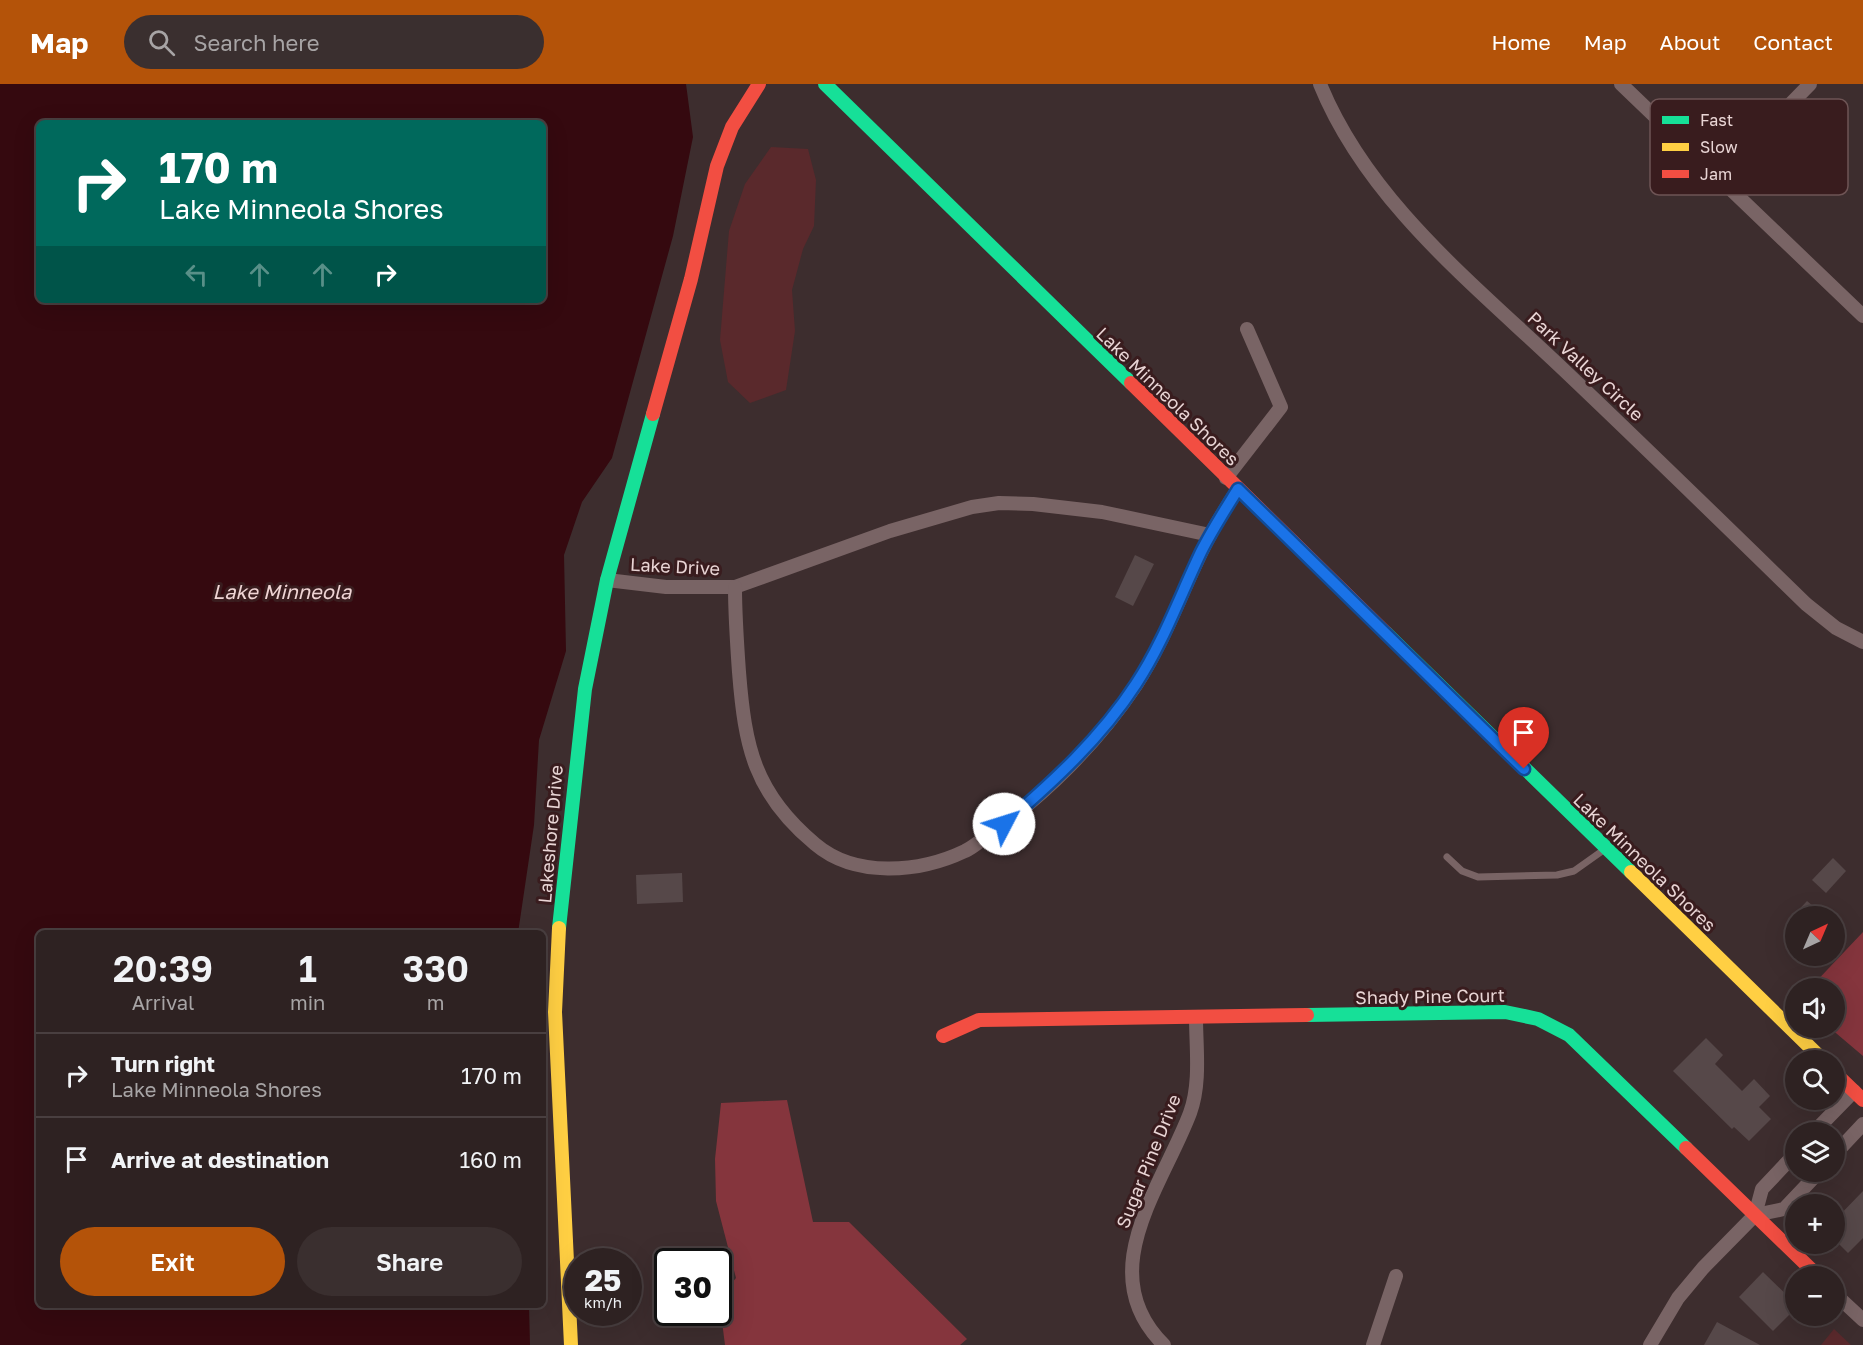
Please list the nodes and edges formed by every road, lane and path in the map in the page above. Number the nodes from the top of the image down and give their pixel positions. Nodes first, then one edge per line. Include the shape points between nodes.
1 (759, 84) edge
2 (825, 84) edge
3 (1320, 84) edge
4 (1621, 84) edge
5 (1809, 84) edge
6 (1794, 99) edge
7 (1650, 112) edge
8 (1736, 195) edge
9 (1863, 316) edge
10 (1247, 329) dead end
11 (1226, 477) junction
12 (1238, 489) junction
13 (1210, 536) junction
14 (607, 580) junction
15 (735, 586) junction
16 (1863, 642) edge
17 (1605, 849) junction
18 (1447, 857) dead end
19 (1196, 1017) junction
20 (943, 1036) dead end
21 (1813, 1050) edge
22 (1845, 1083) edge
23 (1858, 1095) edge
24 (1826, 1122) edge
25 (1863, 1125) edge
26 (1845, 1144) edge
27 (1785, 1164) edge
28 (1808, 1182) edge
29 (1755, 1215) junction
30 (1808, 1266) edge
31 (1396, 1276) dead end
32 (1845, 1303) edge
33 (1863, 1320) edge
34 (571, 1345) edge
35 (1164, 1345) edge
36 (1373, 1345) edge
37 (1650, 1345) edge

1 - 14 street, Lake Drive via 736,119 717,166 688,291
2 - 11 street, Lake Minneola Shores
3 - 16 street, Park Valley Circle via 1346,136 1379,185 1473,285 1806,604 1836,628
4 - 7 street
5 - 6 street
8 - 9 street
10 - 11 street via 1281,407
11 - 12 street, Lake Minneola Shores
12 - 13 street
12 - 17 street, Lake Minneola Shores
13 - 15 street, Lake Drive via 1102,512 999,503 890,531
13 - 15 street via 1150,662 1098,735 1042,791 966,851 938,861 890,868 849,863 817,845 777,804 759,777 743,727
14 - 15 street, Lake Drive via 666,587
14 - 34 street, Lakeshore Drive via 576,754 557,952 555,1023
17 - 18 lane via 1574,871 1557,876 1478,877 1462,871
17 - 21 street, Lake Minneola Shores
19 - 20 street, Shady Pine Court via 979,1020
19 - 29 street, Shady Pine Court via 1505,1012 1539,1019 1569,1035
19 - 35 street, Sugar Pine Drive via 1196,1082 1190,1112 1142,1220 1132,1254 1135,1296 1145,1320
22 - 23 street
23 - 24 street
25 - 26 street
27 - 29 street via 1762,1189
28 - 29 street via 1784,1209
29 - 30 street, Shady Pine Court
29 - 37 street via 1678,1298
31 - 36 street
32 - 33 street

